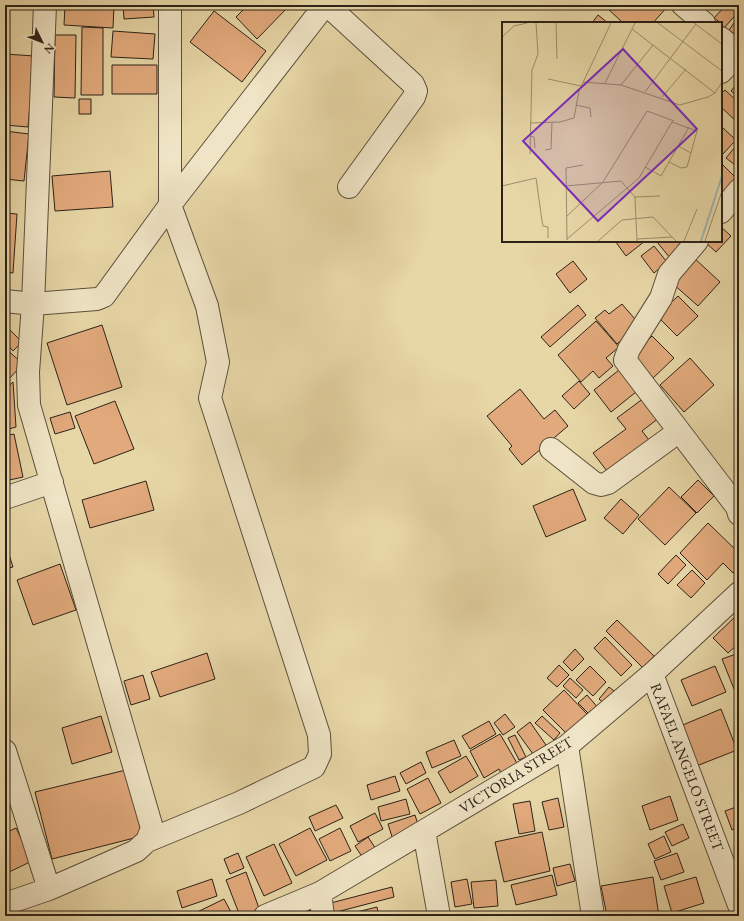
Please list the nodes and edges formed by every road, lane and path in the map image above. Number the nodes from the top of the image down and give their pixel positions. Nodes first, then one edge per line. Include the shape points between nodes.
1 (45, 5) edge
2 (170, 5) edge
3 (326, 5) edge
4 (683, 5) edge
5 (703, 22) edge
6 (722, 39) edge
7 (739, 54) edge
8 (722, 71) edge
9 (349, 187) dead end
10 (739, 190) edge
11 (170, 205) junction
12 (722, 211) edge
13 (696, 242) edge
14 (5, 301) edge
15 (33, 304) junction
16 (678, 432) junction
17 (551, 449) dead end
18 (52, 482) junction
19 (5, 498) edge
20 (738, 506) edge
21 (739, 593) edge
22 (652, 674) junction
23 (567, 746) junction
24 (5, 751) edge
25 (424, 831) junction
26 (147, 841) junction
27 (49, 889) junction
28 (320, 893) junction
29 (5, 904) edge
30 (739, 905) edge
31 (265, 916) edge
32 (323, 916) edge
33 (439, 916) edge
34 (593, 916) edge

1 - 15 street
2 - 11 street
3 - 9 street via 413,84 416,91
3 - 11 street
4 - 5 street
6 - 7 street
7 - 8 street
10 - 12 street
11 - 15 street via 104,296 97,299
11 - 26 street via 207,306 218,362 210,398 319,736 320,754 314,767 239,804
13 - 16 street via 669,274 661,298 629,349 625,360
14 - 15 street
15 - 18 street via 28,372 29,405
16 - 17 street via 608,483 601,485 594,484
16 - 20 street
18 - 19 street
18 - 26 street via 152,828
21 - 22 street, VICTORIA STREET
22 - 23 street, VICTORIA STREET
22 - 30 street, RAFAEL ANGELO STREET
23 - 25 street, VICTORIA STREET
23 - 34 street
24 - 27 street
25 - 28 street, VICTORIA STREET
25 - 33 street
26 - 27 street via 136,851
27 - 29 street
28 - 31 street, VICTORIA STREET
28 - 32 street

